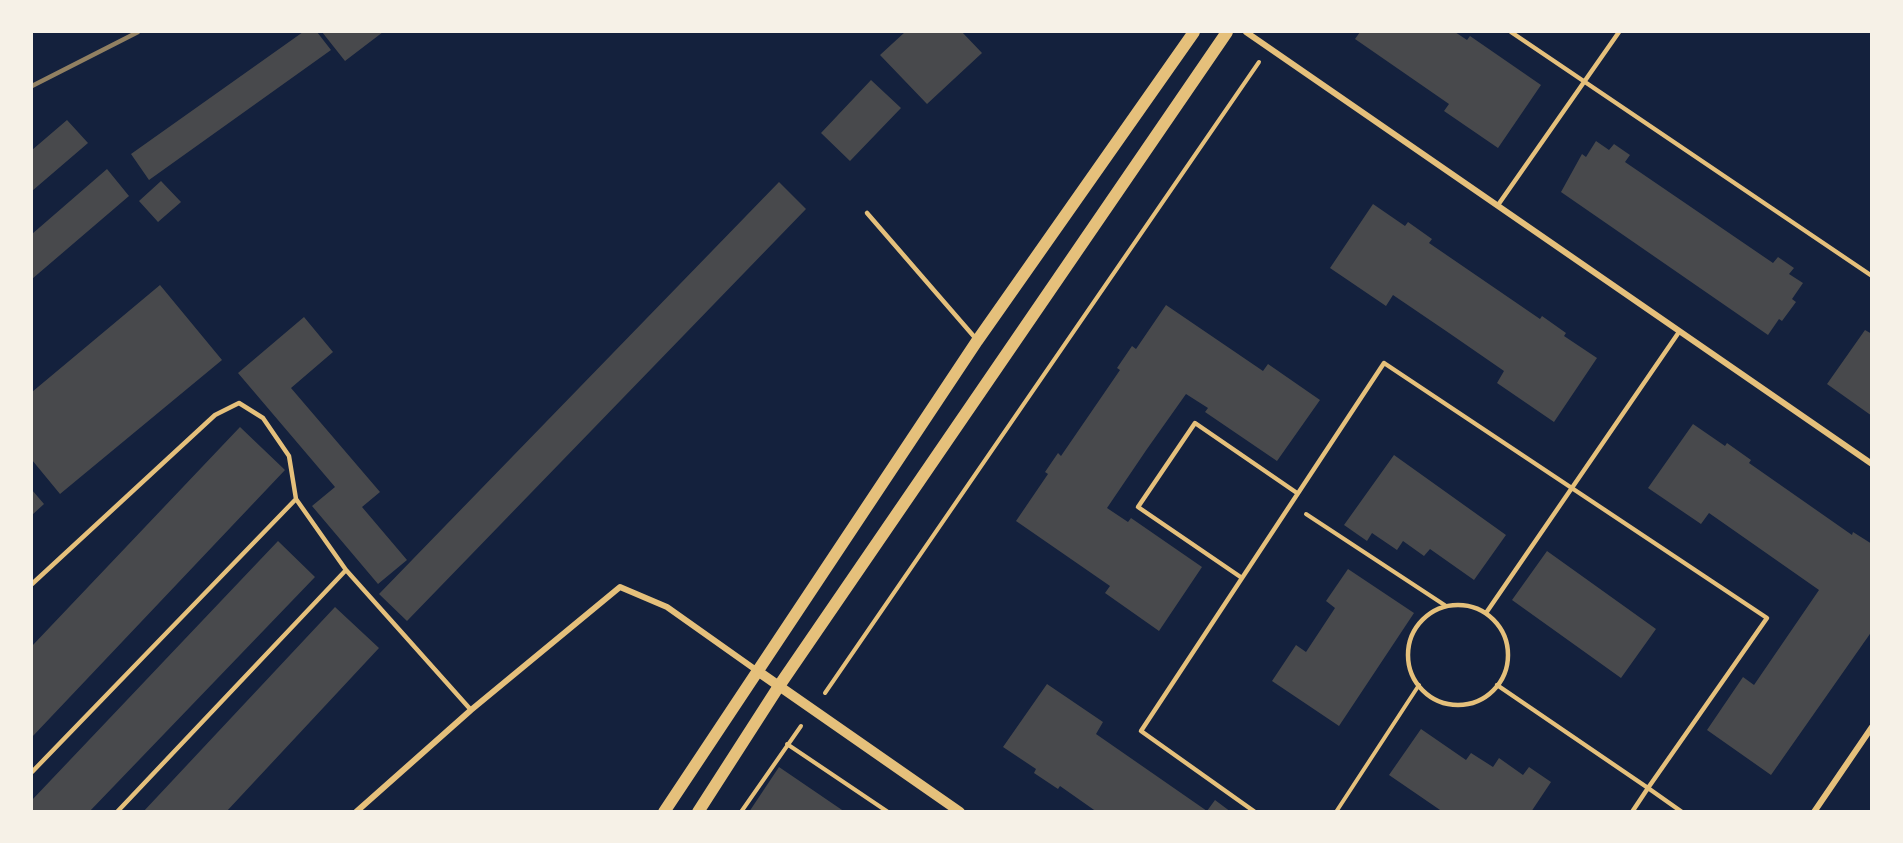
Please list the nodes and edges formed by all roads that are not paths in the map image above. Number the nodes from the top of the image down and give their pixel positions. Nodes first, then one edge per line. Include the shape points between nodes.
1 (1194, 32) edge
2 (1227, 32) edge
3 (1246, 32) edge
4 (1511, 32) edge
5 (1619, 32) edge
6 (1584, 82) junction
7 (1498, 205) junction
8 (867, 213) dead end
9 (1872, 276) edge
10 (1678, 332) junction
11 (977, 341) junction
12 (1872, 464) edge
13 (1570, 487) junction
14 (1298, 493) junction
15 (296, 499) junction
16 (346, 570) junction
17 (1242, 578) junction
18 (32, 584) edge
19 (1485, 613) junction
20 (756, 670) junction
21 (1497, 685) junction
22 (779, 687) junction
23 (471, 710) junction
24 (1872, 727) edge
25 (32, 771) edge
26 (1648, 788) junction
27 (117, 812) edge
28 (356, 812) edge
29 (664, 812) edge
30 (698, 812) edge
31 (960, 812) edge
32 (1255, 812) edge
33 (1632, 812) edge
34 (1682, 812) edge
35 (1814, 812) edge

1 - 11 main road
2 - 22 main road
3 - 7 street
4 - 6 lane
5 - 6 lane
6 - 7 lane
6 - 9 lane
7 - 10 street
8 - 11 lane
10 - 12 street
10 - 13 lane
11 - 20 main road
13 - 14 lane via 1384,363
13 - 19 lane
13 - 26 lane via 1767,618
14 - 17 lane
14 - 17 lane via 1195,423 1138,507
15 - 16 lane
15 - 18 lane via 289,456 263,418 239,403 214,415
15 - 25 lane
16 - 23 lane
16 - 27 lane
17 - 32 lane via 1141,731
19 - 21 lane via 1502,631 1507,646 1508,663
19 - 21 lane via 1463,605 1432,612 1419,623 1408,655 1419,685 1439,700 1463,704 1479,700
20 - 22 street
20 - 23 street via 667,608 620,587
20 - 29 main road
21 - 26 lane
22 - 30 main road
22 - 31 street
23 - 28 street
24 - 35 street
26 - 33 lane
26 - 34 lane

